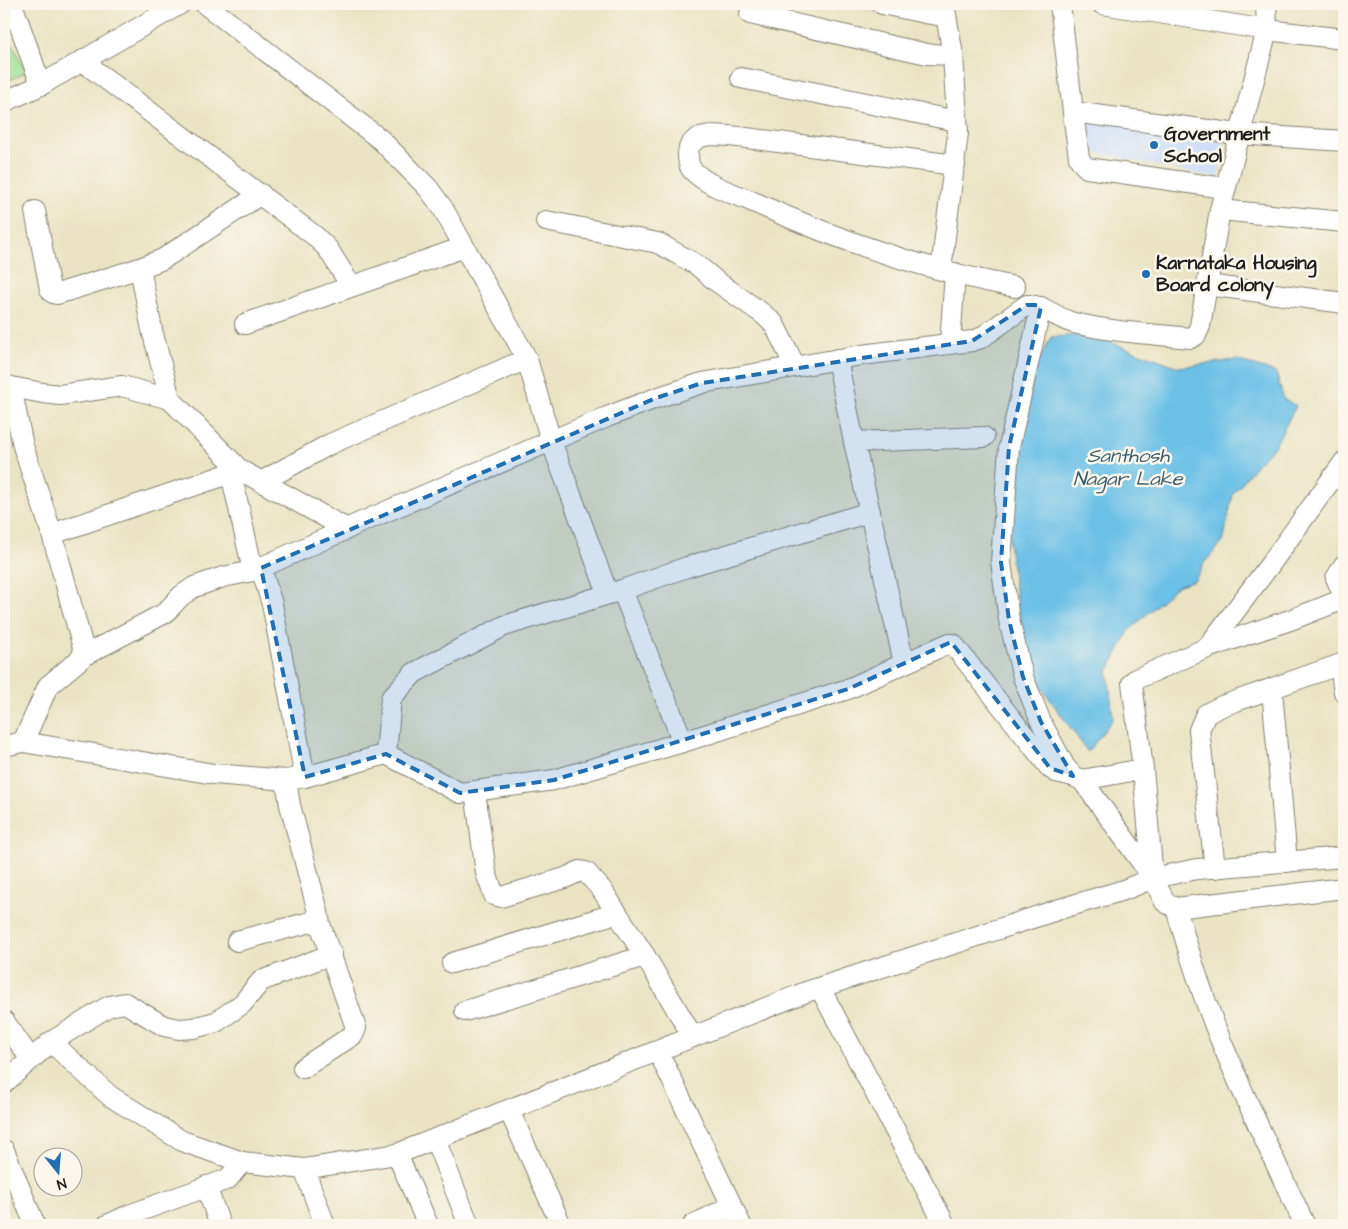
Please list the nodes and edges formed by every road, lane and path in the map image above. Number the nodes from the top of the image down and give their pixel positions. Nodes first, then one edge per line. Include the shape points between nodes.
1 (12, 4) edge
2 (180, 4) edge
3 (205, 4) edge
4 (882, 4) edge
5 (1060, 4) edge
6 (1102, 4) edge
7 (1266, 4) edge
8 (945, 10) edge
9 (750, 14) dead end
10 (1267, 30) junction
11 (1344, 39) edge
12 (953, 55) junction
13 (82, 61) junction
14 (741, 78) dead end
15 (41, 85) junction
16 (4, 102) edge
17 (1073, 112) junction
18 (957, 121) junction
19 (1238, 134) junction
20 (1344, 141) edge
21 (955, 165) junction
22 (1224, 188) junction
23 (261, 194) junction
24 (35, 210) dead end
25 (1220, 210) junction
26 (546, 221) dead end
27 (1344, 222) edge
28 (464, 247) junction
29 (140, 268) junction
30 (948, 271) junction
31 (1207, 285) junction
32 (352, 286) junction
33 (1015, 287) dead end
34 (1344, 303) edge
35 (1041, 307) junction
36 (245, 324) dead end
37 (950, 344) junction
38 (527, 359) junction
39 (837, 359) junction
40 (795, 366) junction
41 (7, 386) edge
42 (170, 399) junction
43 (984, 437) dead end
44 (551, 441) junction
45 (854, 442) junction
46 (1344, 462) edge
47 (235, 472) junction
48 (261, 482) junction
49 (870, 512) junction
50 (347, 529) junction
51 (52, 534) junction
52 (1344, 565) edge
53 (257, 569) junction
54 (615, 592) junction
55 (1344, 598) edge
56 (1207, 648) junction
57 (85, 655) junction
58 (904, 663) junction
59 (1342, 664) edge
60 (1272, 690) junction
61 (1344, 692) edge
62 (682, 742) junction
63 (13, 744) edge
64 (386, 754) junction
65 (1143, 769) junction
66 (296, 778) junction
67 (1078, 778) junction
68 (475, 791) junction
69 (1287, 862) junction
70 (1343, 862) edge
71 (1215, 868) junction
72 (1153, 878) junction
73 (1344, 888) edge
74 (1176, 908) junction
75 (617, 913) junction
76 (319, 920) junction
77 (236, 941) dead end
78 (332, 954) junction
79 (645, 956) junction
80 (452, 963) dead end
81 (820, 988) junction
82 (465, 1011) dead end
83 (4, 1021) edge
84 (693, 1037) junction
85 (51, 1042) junction
86 (658, 1051) junction
87 (30, 1058) junction
88 (302, 1068) dead end
89 (4, 1083) edge
90 (509, 1110) junction
91 (435, 1139) junction
92 (4, 1150) edge
93 (397, 1154) junction
94 (242, 1162) junction
95 (304, 1169) junction
96 (206, 1186) junction
97 (732, 1206) junction
98 (131, 1220) edge
99 (35, 1225) edge
100 (107, 1225) edge
101 (220, 1225) edge
102 (325, 1225) edge
103 (428, 1225) edge
104 (469, 1225) edge
105 (561, 1225) edge
106 (693, 1225) edge
107 (741, 1225) edge
108 (946, 1225) edge
109 (1305, 1225) edge

1 - 15 street
2 - 13 street
3 - 28 street via 381,140 428,188
4 - 8 street via 925,13
5 - 17 street
6 - 10 street
7 - 10 street
8 - 12 street
9 - 12 street via 927,54
10 - 11 street
10 - 19 street
12 - 18 street
13 - 15 street
13 - 23 street
14 - 18 street
15 - 16 street
17 - 19 street
17 - 22 street via 1080,158 1087,168
18 - 21 street
19 - 20 street
19 - 22 street
21 - 30 street
21 - 30 street via 739,137 698,137 688,149 692,170 713,185 874,251
22 - 25 street
23 - 29 street via 164,259
23 - 32 street via 328,249
24 - 29 street via 53,293
25 - 27 street
25 - 31 street
26 - 40 street via 658,243 696,264 774,324
28 - 32 street
28 - 38 street
29 - 42 street
30 - 33 street
30 - 37 street
31 - 34 street
31 - 35 street via 1200,326 1191,338 1072,323
32 - 36 street
35 - 37 street via 1027,305 981,338
35 - 67 street via 1009,447 1001,562 1008,620 1023,677 1065,767
37 - 39 street
38 - 44 street
38 - 48 street via 330,444
39 - 40 street
39 - 45 street
40 - 44 street via 702,383
41 - 42 street via 60,394 122,386
41 - 51 street
42 - 47 street
43 - 45 street
44 - 50 street
44 - 54 street
45 - 49 street
46 - 56 street
47 - 48 street
47 - 51 street
47 - 53 street
48 - 50 street
49 - 54 street
49 - 58 street
50 - 53 street
51 - 57 street
52 - 55 street via 1336,578
53 - 57 street via 194,587 165,613
53 - 66 street via 272,604
54 - 62 street
54 - 64 street via 504,626 414,673 392,698
55 - 56 street
56 - 65 street via 1132,683
57 - 63 street via 48,686
58 - 62 street via 848,689
58 - 67 street via 953,644 1050,768
59 - 60 street
59 - 61 street
60 - 69 street
60 - 71 street via 1206,714 1199,730
62 - 68 street via 554,780
63 - 66 street via 214,774
64 - 66 street
64 - 68 street via 460,793
65 - 67 street
65 - 72 street
66 - 76 street via 290,805
67 - 72 street
68 - 75 street via 486,873 494,895 502,897 584,871
69 - 70 street
69 - 71 street
71 - 72 street
72 - 74 street via 1166,902
72 - 81 street
73 - 74 street
74 - 109 street via 1221,1041
75 - 79 street
75 - 80 street
76 - 77 street
76 - 78 street
78 - 85 street via 261,981 242,1004 208,1025 164,1026 125,1003 109,1006
78 - 88 street via 356,1031
79 - 82 street
79 - 84 street
81 - 84 street
81 - 108 street
83 - 87 street
84 - 86 street
85 - 87 street
85 - 94 street via 110,1096 182,1141
86 - 90 street
86 - 97 street
87 - 89 street
90 - 91 street
90 - 105 street
91 - 93 street
91 - 104 street
92 - 99 street
93 - 95 street
93 - 103 street
94 - 95 street
94 - 96 street via 228,1179
95 - 102 street
96 - 98 street
96 - 101 street
97 - 106 street
97 - 107 street
98 - 100 street

